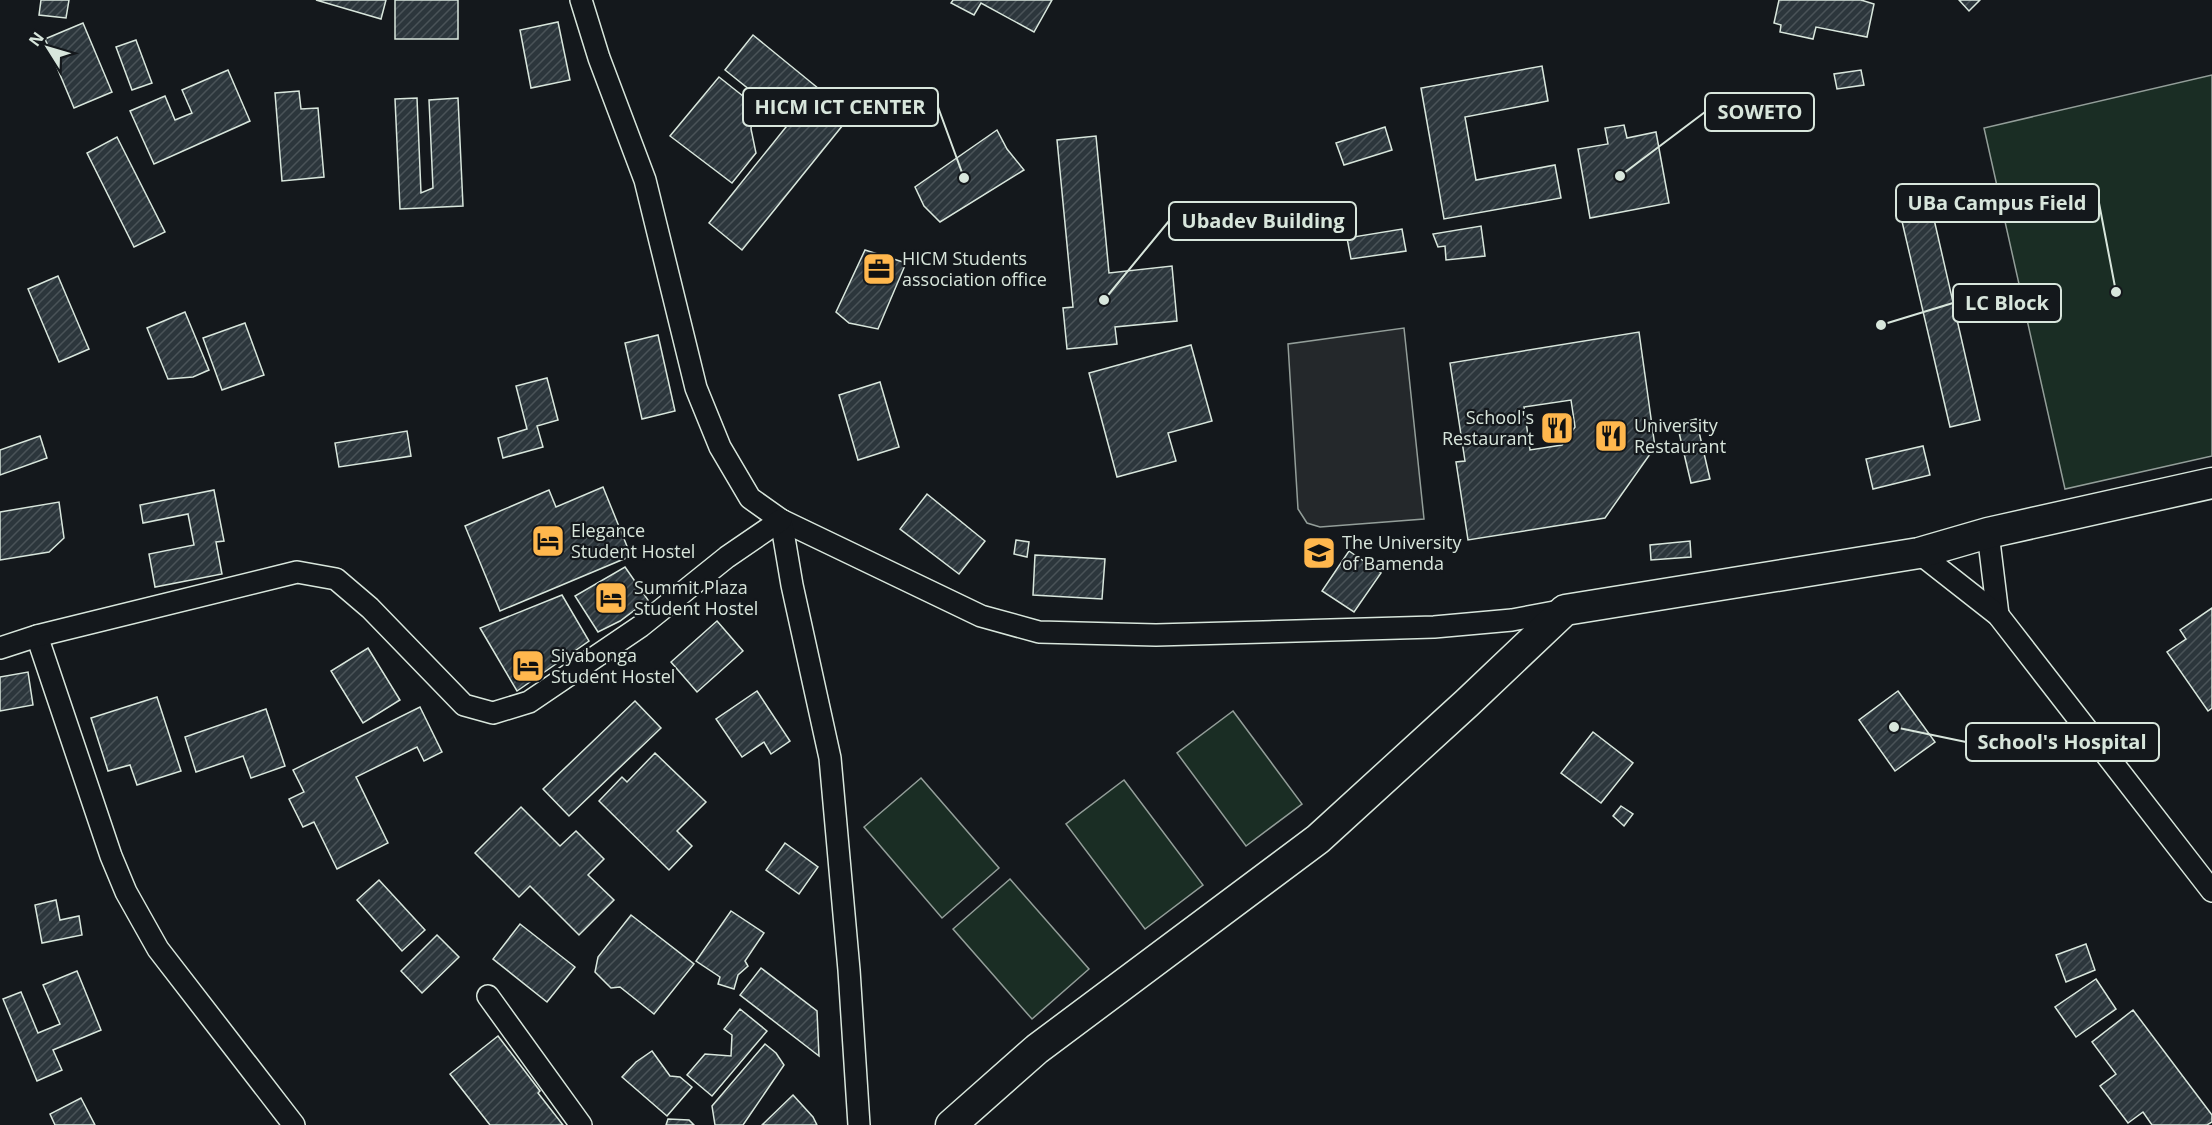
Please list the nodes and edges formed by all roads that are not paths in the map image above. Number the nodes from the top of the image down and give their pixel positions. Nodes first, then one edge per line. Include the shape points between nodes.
1 (579, 0) edge
2 (2212, 483) edge
3 (781, 520) junction
4 (1988, 532) junction
5 (1919, 553) junction
6 (1565, 610) junction
7 (1998, 615) junction
8 (37, 636) junction
9 (0, 648) edge
10 (2212, 891) edge
11 (488, 996) dead end
12 (294, 1125) edge
13 (581, 1125) edge
14 (858, 1125) edge
15 (951, 1125) edge

1 - 3 street via 645,180 696,388 720,447 750,498
2 - 4 street
3 - 6 street via 981,616 1039,632 1156,635 1434,627 1512,620
3 - 8 street via 727,557 641,626 529,702 493,712 464,705 370,608 336,579 297,572
3 - 14 street via 830,758
4 - 5 street
4 - 7 street
5 - 6 street
5 - 7 street
6 - 15 street via 1318,838 1037,1049
7 - 10 street
8 - 9 street
8 - 12 street via 126,892 158,949
11 - 13 street

